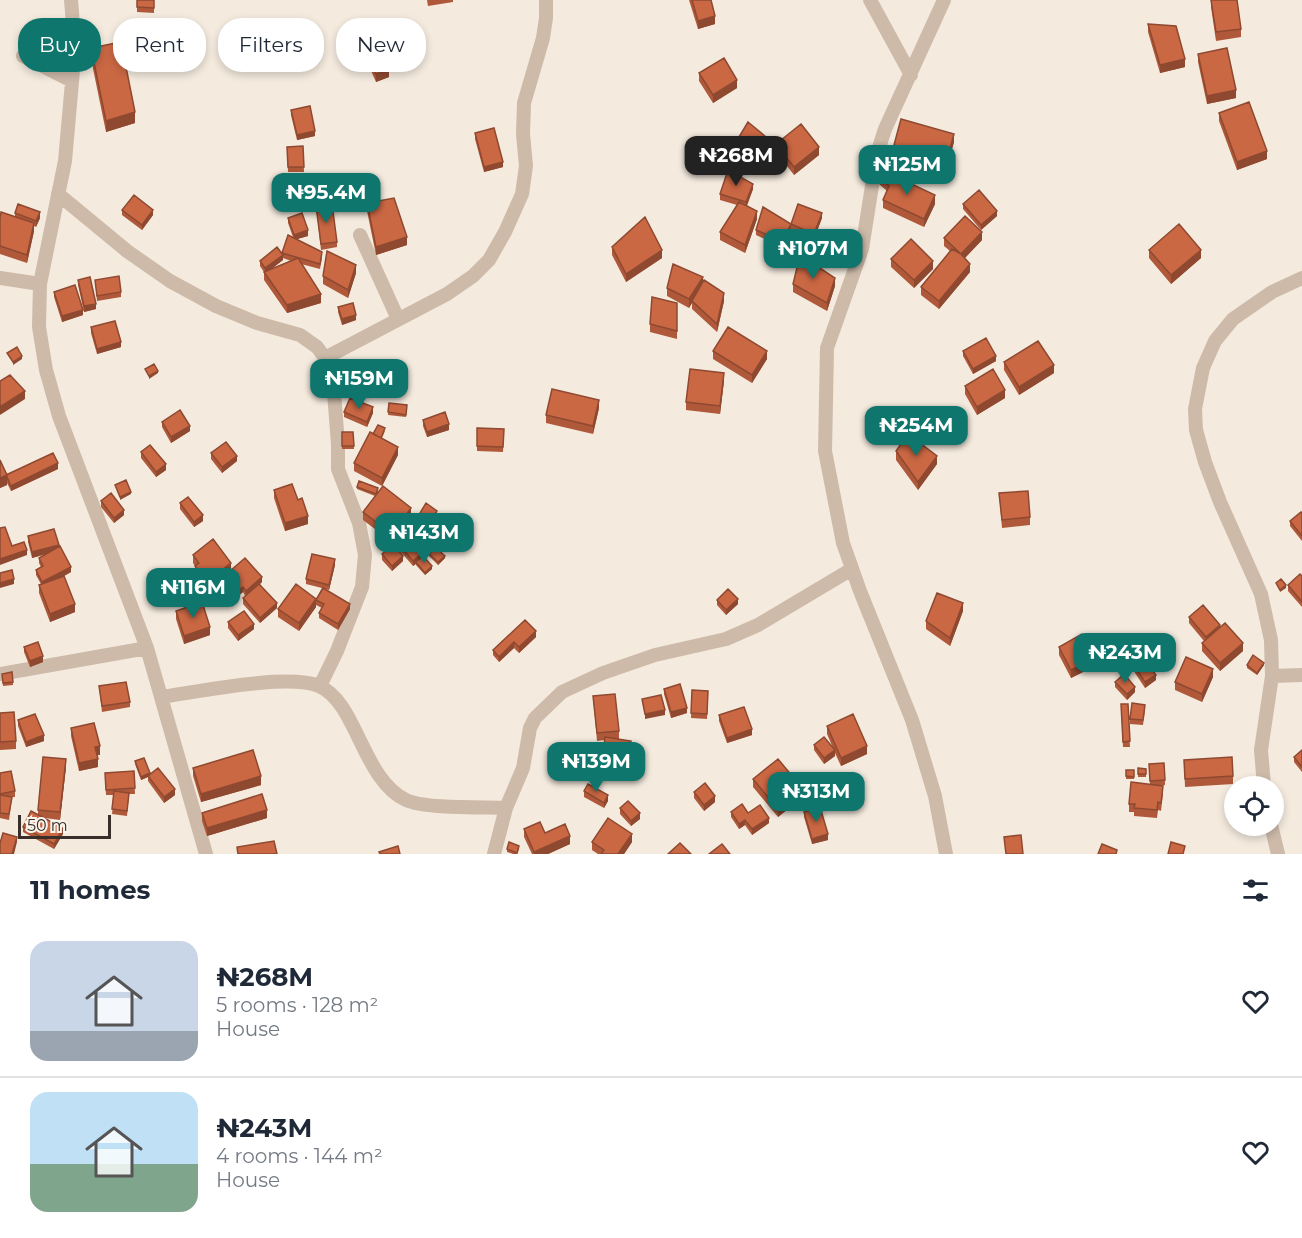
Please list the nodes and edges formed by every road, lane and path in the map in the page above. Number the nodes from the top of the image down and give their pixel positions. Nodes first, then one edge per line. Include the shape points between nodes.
1 (71, 0) edge
2 (546, 0) edge
3 (870, 0) edge
4 (944, 0) edge
5 (54, 72) edge
6 (911, 75) junction
7 (72, 81) junction
8 (58, 194) junction
9 (360, 235) dead end
10 (0, 278) edge
11 (1302, 279) edge
12 (40, 284) junction
13 (398, 319) junction
14 (325, 358) junction
15 (852, 569) junction
16 (147, 648) junction
17 (0, 674) edge
18 (1302, 675) edge
19 (1272, 676) junction
20 (320, 686) junction
21 (161, 697) junction
22 (1263, 776) edge
23 (506, 808) junction
24 (1274, 836) edge
25 (206, 854) edge
26 (494, 854) edge
27 (946, 854) edge
28 (1278, 854) edge

1 - 7 street via 75,48
2 - 13 street via 543,38 524,103 526,166 522,194 505,232 489,260 473,276
3 - 6 street
4 - 6 street
5 - 7 street
6 - 15 street via 877,154 862,249 827,348 825,451
7 - 8 street
8 - 12 street
8 - 14 street via 170,281 216,306 300,335
9 - 13 street
10 - 12 street
11 - 19 street via 1272,292 1233,319 1215,341 1203,368 1195,409 1196,430 1220,502 1261,594 1271,640
12 - 16 street via 39,327 59,416
13 - 14 street
14 - 20 street via 334,393 338,470 359,523 364,555 362,587
15 - 23 street via 758,625 726,639 654,655 562,692 530,728 523,768
15 - 27 street via 912,720 935,796
16 - 17 street
16 - 21 street
18 - 19 street
19 - 22 street via 1261,750
20 - 21 street via 294,681
20 - 23 street via 345,712 378,776 394,792 408,801 432,805
21 - 25 street
23 - 26 street
24 - 28 street

